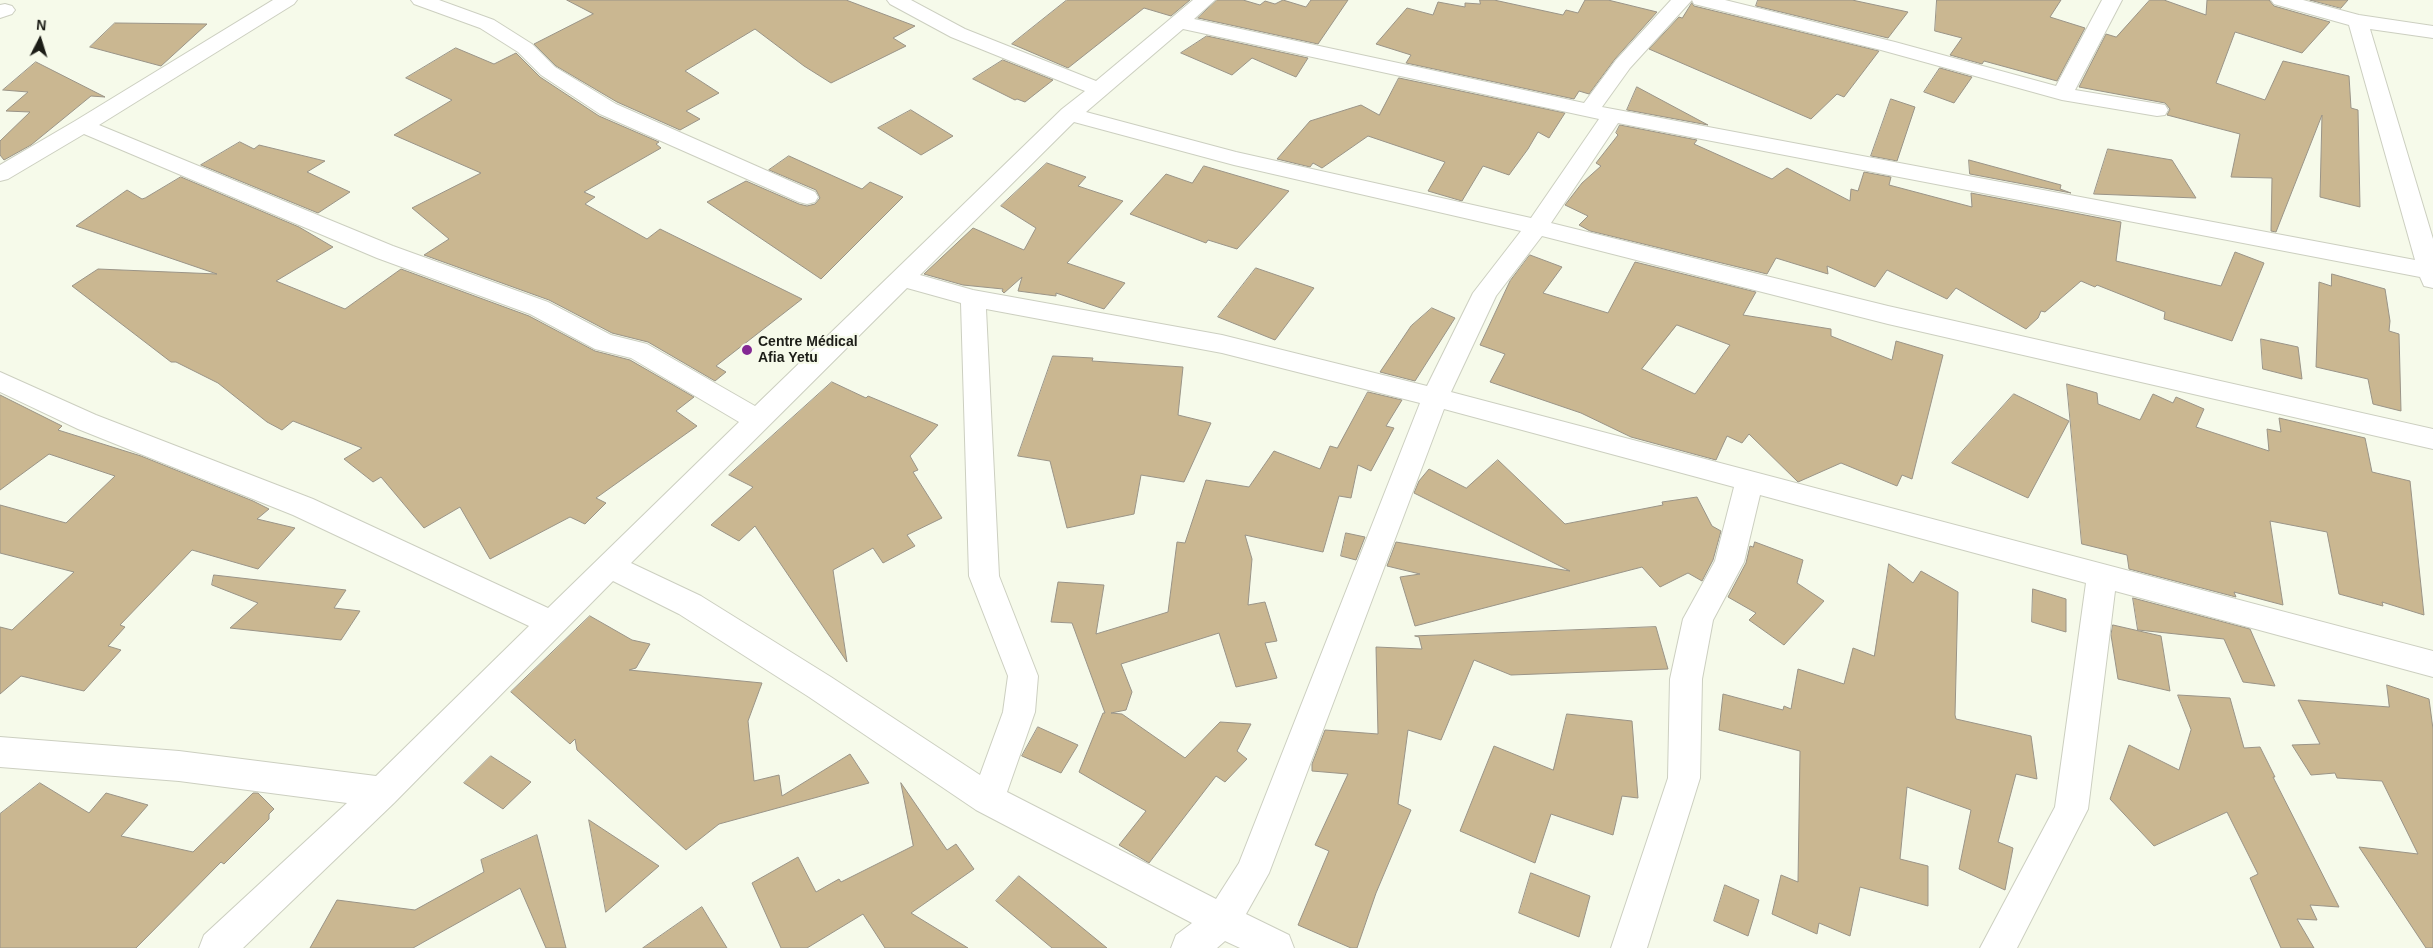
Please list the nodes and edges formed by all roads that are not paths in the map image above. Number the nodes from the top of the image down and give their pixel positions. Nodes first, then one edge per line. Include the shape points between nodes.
1 (287, 0) edge
2 (421, 0) edge
3 (897, 0) edge
4 (1205, 0) edge
5 (1682, 0) edge
6 (1701, 0) edge
7 (2112, 0) edge
8 (2281, 0) edge
9 (2358, 21) junction
10 (1178, 22) junction
11 (2433, 32) edge
12 (1098, 89) junction
13 (2062, 94) junction
14 (2157, 110) dead end
15 (1600, 112) junction
16 (1070, 114) junction
17 (83, 126) junction
18 (0, 174) edge
19 (807, 197) dead end
20 (1537, 227) junction
21 (2432, 274) edge
22 (902, 278) junction
23 (973, 298) junction
24 (0, 381) edge
25 (1435, 397) junction
26 (757, 420) junction
27 (2433, 439) edge
28 (1749, 481) junction
29 (610, 566) junction
30 (2102, 576) junction
31 (552, 623) junction
32 (2433, 664) edge
33 (0, 752) edge
34 (382, 792) junction
35 (988, 799) junction
36 (1223, 920) junction
37 (217, 948) edge
38 (1188, 948) edge
39 (1276, 948) edge
40 (1629, 948) edge
41 (1998, 948) edge

1 - 17 street
2 - 19 street via 487,24 525,48 548,71 608,109
3 - 12 street via 958,33
4 - 10 street
5 - 15 street via 1623,64
6 - 13 street
7 - 13 street
8 - 9 street
9 - 11 street
9 - 21 street
10 - 12 street
10 - 15 street
12 - 16 street
13 - 14 street
15 - 20 street
15 - 21 street
16 - 20 street via 1234,158
16 - 22 street
17 - 18 street
17 - 26 street via 377,248 538,308 604,343 638,350
20 - 25 street via 1485,293
20 - 27 street via 1888,315
22 - 23 street
22 - 26 street
23 - 25 street via 1222,344
23 - 35 street via 984,576 1023,676 1019,712
24 - 31 street via 87,422 303,507
25 - 28 street
25 - 36 street via 1252,873
26 - 29 street
28 - 30 street
28 - 40 street via 1729,562 1698,619 1686,679 1684,778
29 - 31 street
29 - 35 street via 690,605
30 - 32 street
30 - 41 street via 2071,809
31 - 34 street
33 - 34 street via 179,766
34 - 37 street
35 - 36 street
36 - 38 street
36 - 39 street

